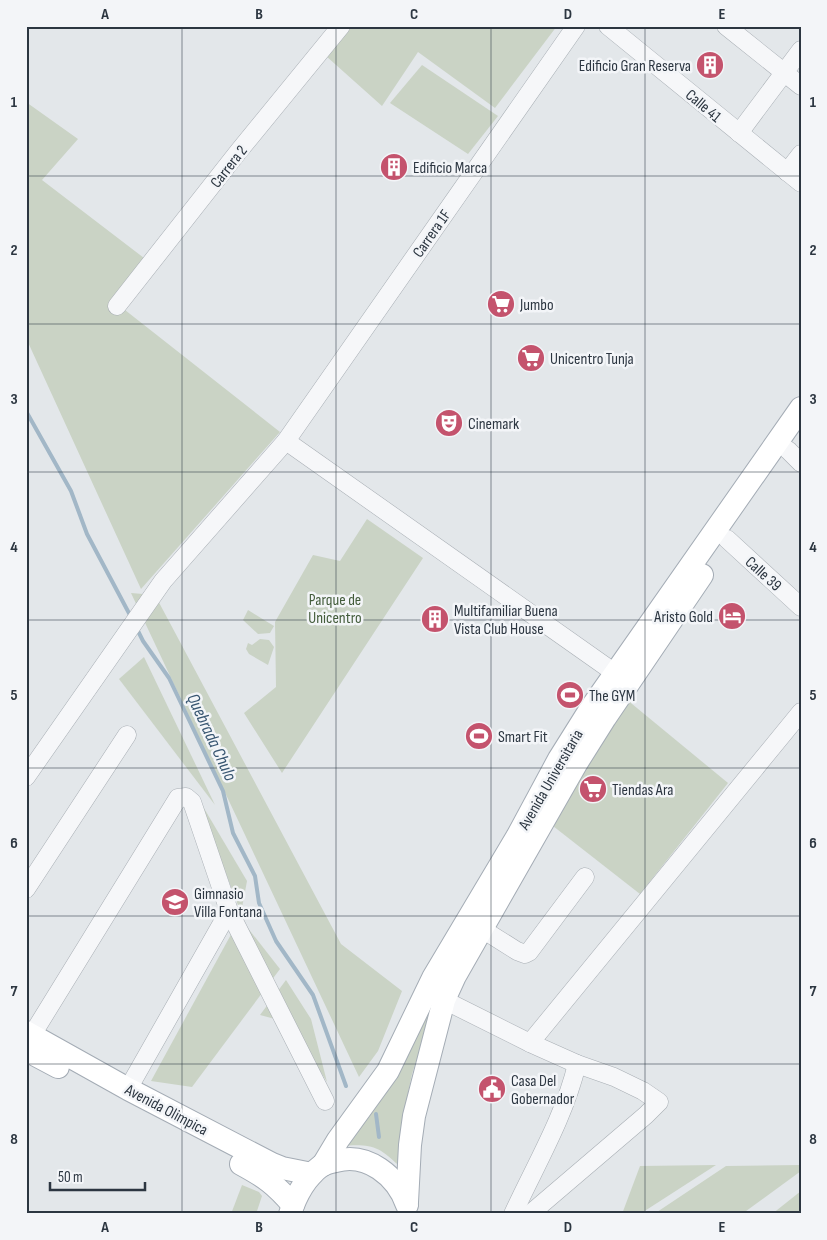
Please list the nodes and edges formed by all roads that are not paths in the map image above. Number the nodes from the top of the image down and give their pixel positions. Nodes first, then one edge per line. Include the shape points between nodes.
1 (341, 26) edge
2 (576, 26) edge
3 (608, 26) edge
4 (732, 28) edge
5 (801, 50) edge
6 (782, 72) junction
7 (801, 86) edge
8 (738, 133) junction
9 (801, 154) edge
10 (794, 178) edge
11 (117, 306) dead end
12 (801, 408) edge
13 (286, 441) junction
14 (797, 449) edge
15 (727, 539) junction
16 (801, 607) edge
17 (615, 673) junction
18 (801, 712) edge
19 (127, 735) dead end
20 (26, 777) edge
21 (585, 877) dead end
22 (26, 889) edge
23 (229, 911) junction
24 (482, 930) junction
25 (444, 1000) junction
26 (28, 1039) edge
27 (530, 1043) junction
28 (577, 1064) junction
29 (128, 1089) junction
30 (325, 1101) dead end
31 (317, 1170) junction
32 (291, 1209) edge
33 (409, 1210) edge
34 (513, 1214) edge
35 (530, 1214) edge

1 - 11 street, Carrera 2
2 - 13 street, Carrera 1F
3 - 8 street, Calle 41
4 - 6 street
5 - 6 street
6 - 7 street
6 - 8 street
8 - 10 street, Calle 41
9 - 10 street
12 - 17 main road, Avenida Universitaria
13 - 17 street
13 - 20 street, Carrera 1F via 150,597
14 - 15 main road, Avenida Universitaria
15 - 16 street, Calle 39
15 - 24 main road, Avenida Universitaria via 580,756
17 - 31 main road, Avenida Universitaria via 559,759 433,978 388,1070
18 - 27 street
19 - 22 street
21 - 24 street via 530,952 522,954
23 - 26 street via 192,802 186,797 178,798
23 - 29 street
23 - 30 street
24 - 25 main road, Avenida Universitaria
25 - 27 street
25 - 33 main road, Avenida Universitaria via 414,1116
26 - 29 main road, Avenida Olimpica
26 - 32 main road, Avenida Olimpica via 265,1177 278,1187
27 - 28 street
28 - 34 street via 551,1138
28 - 35 street via 614,1077 658,1102
29 - 31 main road, Avenida Olimpica via 272,1164 282,1168
31 - 32 main road, Avenida Universitaria via 300,1188
31 - 33 main road via 350,1158 360,1159 390,1176

